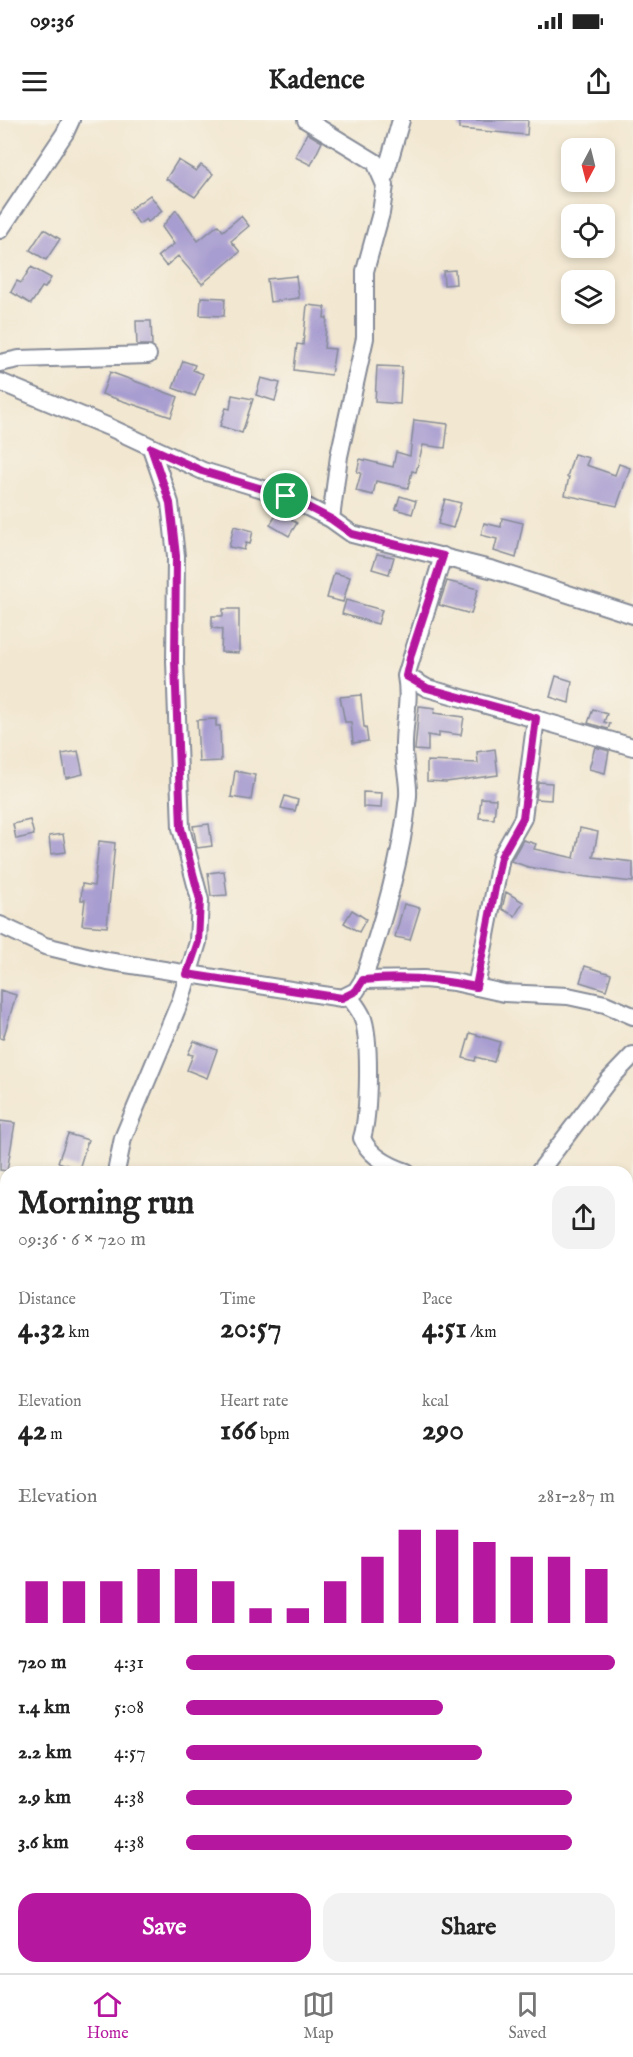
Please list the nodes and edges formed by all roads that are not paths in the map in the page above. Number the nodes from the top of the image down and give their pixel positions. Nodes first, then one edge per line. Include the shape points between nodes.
1 (71, 120) edge
2 (306, 120) edge
3 (401, 120) edge
4 (384, 179) junction
5 (0, 230) edge
6 (148, 355) dead end
7 (0, 363) edge
8 (0, 382) edge
9 (151, 448) junction
10 (331, 519) junction
11 (443, 556) junction
12 (633, 615) edge
13 (406, 676) junction
14 (536, 718) junction
15 (633, 747) edge
16 (0, 925) edge
17 (187, 974) junction
18 (363, 980) junction
19 (476, 987) junction
20 (350, 996) junction
21 (633, 1016) edge
22 (633, 1055) edge
23 (117, 1166) edge
24 (393, 1166) edge
25 (543, 1166) edge

1 - 5 street
2 - 4 street via 375,162
3 - 4 street
4 - 10 street via 381,213 365,272 365,338 339,456
6 - 7 street
8 - 9 street
9 - 10 street via 202,471 286,496
9 - 17 street via 170,503 176,556 181,828 200,900 198,942
10 - 11 street via 352,534
11 - 12 street
11 - 13 street
13 - 14 street via 427,688
13 - 18 street via 409,691 404,749 408,793 405,819 382,923
14 - 15 street
14 - 19 street via 523,818 501,857
16 - 17 street via 64,951 106,962
17 - 20 street via 342,998
17 - 23 street via 181,999 123,1138
18 - 19 street via 424,979
18 - 20 street
19 - 21 street via 504,993 568,996 605,1004
20 - 24 street via 363,1017 367,1122 362,1138 367,1149
22 - 25 street

